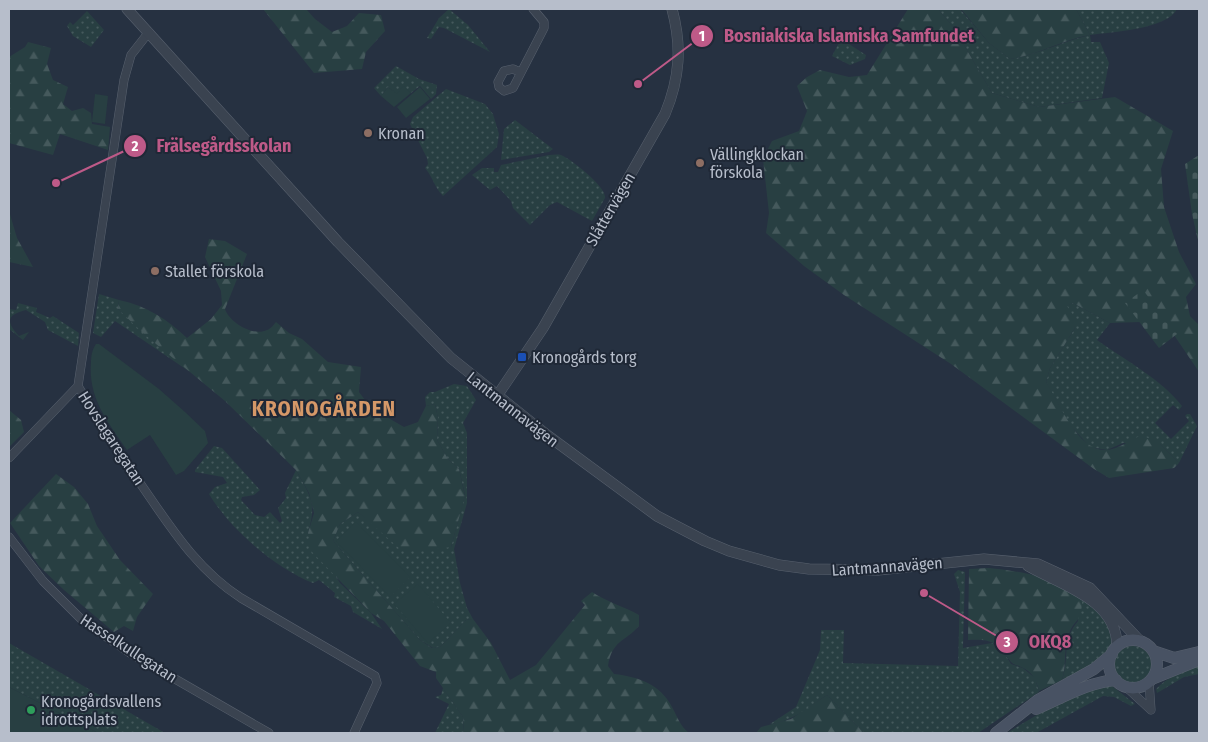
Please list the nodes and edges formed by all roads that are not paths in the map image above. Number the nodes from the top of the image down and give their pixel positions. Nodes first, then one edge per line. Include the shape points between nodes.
1 (127, 9) edge
2 (533, 9) edge
3 (672, 9) edge
4 (149, 32) junction
5 (520, 72) dead end
6 (78, 386) junction
7 (497, 396) junction
8 (9, 458) edge
9 (9, 537) edge
10 (1023, 563) junction
11 (1140, 641) junction
12 (1114, 650) junction
13 (1153, 651) junction
14 (1199, 652) edge
15 (1199, 660) edge
16 (1151, 680) junction
17 (1120, 683) junction
18 (1020, 715) junction
19 (269, 733) edge
20 (354, 733) edge
21 (996, 733) edge

1 - 4 street, Lantmannavägen
2 - 5 street via 544,22 544,28
3 - 7 street, Slåttervägen via 677,27 679,65 665,114 543,328
4 - 6 street, Hovslagaregatan via 131,55 124,80
4 - 7 street, Lantmannavägen via 338,242 456,363
6 - 8 street
6 - 20 street, Hovslagaregatan via 124,461 198,562 227,589 377,680
7 - 10 street, Lantmannavägen via 657,516 729,551 779,565 831,571 894,569 984,559
9 - 19 street, Hasselkullegatan via 43,581 83,621 130,653
10 - 11 street, Lantmannavägen via 1038,564 1090,588
10 - 12 street, Lantmannavägen via 1070,586 1093,602 1115,629
11 - 12 main road via 1128,641
11 - 13 main road
12 - 17 main road via 1110,665
12 - 18 main road via 1094,669 1038,700
13 - 14 main road via 1174,658
13 - 16 main road via 1157,665
15 - 16 main road
16 - 17 main road via 1138,687
16 - 17 street via 1151,710
17 - 18 main road via 1107,681 1075,691
18 - 21 main road

